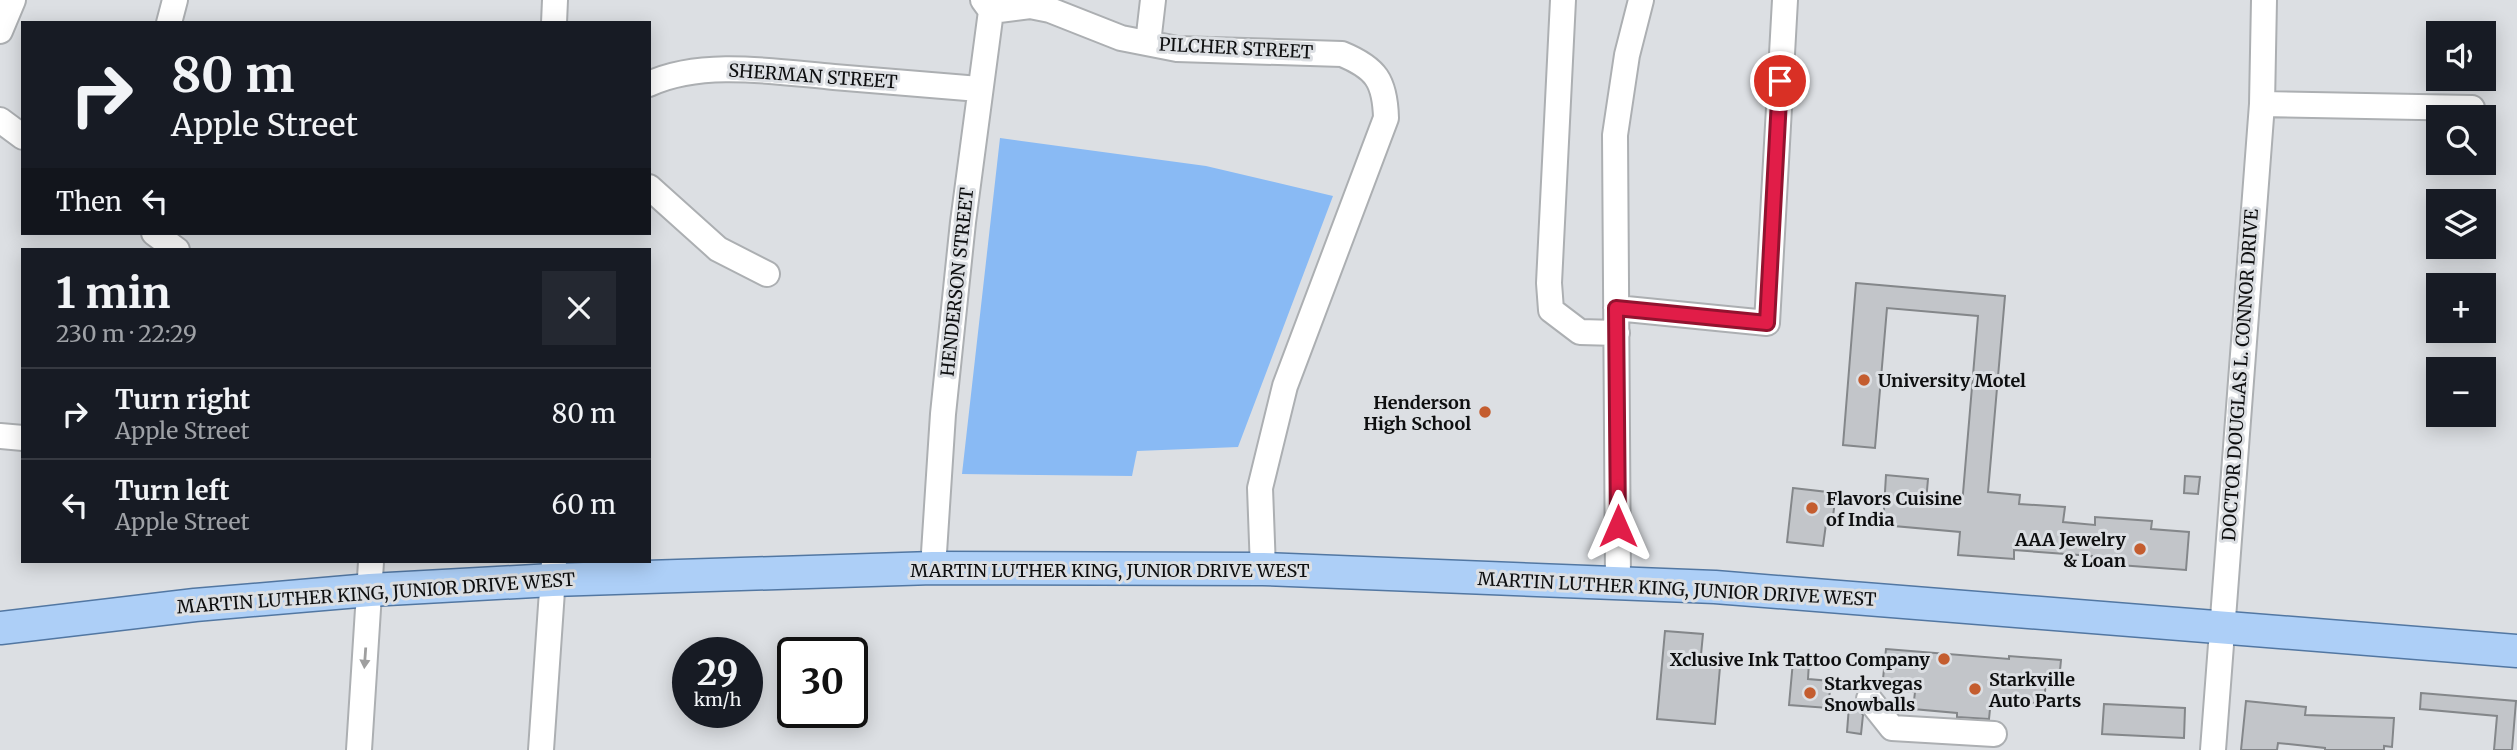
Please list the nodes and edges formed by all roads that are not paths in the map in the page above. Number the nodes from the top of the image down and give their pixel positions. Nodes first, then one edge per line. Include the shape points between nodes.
1 (13, 0) edge
2 (175, 0) edge
3 (555, 0) edge
4 (1153, 0) edge
5 (1563, 0) edge
6 (1641, 0) edge
7 (1785, 0) edge
8 (2264, 0) edge
9 (987, 5) edge
10 (170, 21) edge
11 (554, 21) edge
12 (0, 31) edge
13 (1148, 43) junction
14 (651, 83) edge
15 (979, 89) junction
16 (2262, 104) junction
17 (2426, 107) edge
18 (0, 120) edge
19 (21, 136) edge
20 (651, 189) edge
21 (766, 274) dead end
22 (1616, 308) junction
23 (1618, 333) junction
24 (0, 436) edge
25 (21, 438) edge
26 (933, 568) junction
27 (1263, 569) junction
28 (553, 571) edge
29 (370, 576) edge
30 (1618, 581) junction
31 (0, 628) edge
32 (2221, 628) junction
33 (2517, 651) edge
34 (1869, 699) dead end
35 (1994, 734) dead end
36 (359, 750) edge
37 (541, 750) edge
38 (2213, 750) edge

1 - 12 street
2 - 10 street
3 - 11 street
4 - 13 street
5 - 23 street via 1551,310 1580,332
6 - 22 street via 1615,135
7 - 22 street via 1767,323
8 - 16 street, DOCTOR DOUGLAS L. CONNOR DRIVE
9 - 13 street, PILCHER STREET via 1040,8 1121,38
9 - 15 street, HENDERSON STREET
13 - 27 street, PILCHER STREET via 1177,49 1342,54 1363,63 1385,94 1386,118 1285,386 1260,488
14 - 15 street, SHERMAN STREET via 668,75 705,69
15 - 26 street, HENDERSON STREET via 943,414
16 - 17 street
16 - 32 street, DOCTOR DOUGLAS L. CONNOR DRIVE
18 - 19 street
20 - 21 street via 718,249
22 - 23 street
23 - 30 street
24 - 25 street
26 - 27 main road, MARTIN LUTHER KING, JUNIOR DRIVE WEST
26 - 28 main road, MARTIN LUTHER KING, JUNIOR DRIVE WEST
27 - 30 main road, MARTIN LUTHER KING, JUNIOR DRIVE WEST
28 - 29 main road, MARTIN LUTHER KING, JUNIOR DRIVE WEST
28 - 37 street
29 - 31 main road, MARTIN LUTHER KING, JUNIOR DRIVE WEST
29 -> 36 street
30 - 32 main road, MARTIN LUTHER KING, JUNIOR DRIVE WEST
32 - 33 main road, MARTIN LUTHER KING, JUNIOR DRIVE WEST
32 - 38 street, DOCTOR DOUGLAS L. CONNOR DRIVE
34 - 35 street via 1892,728

